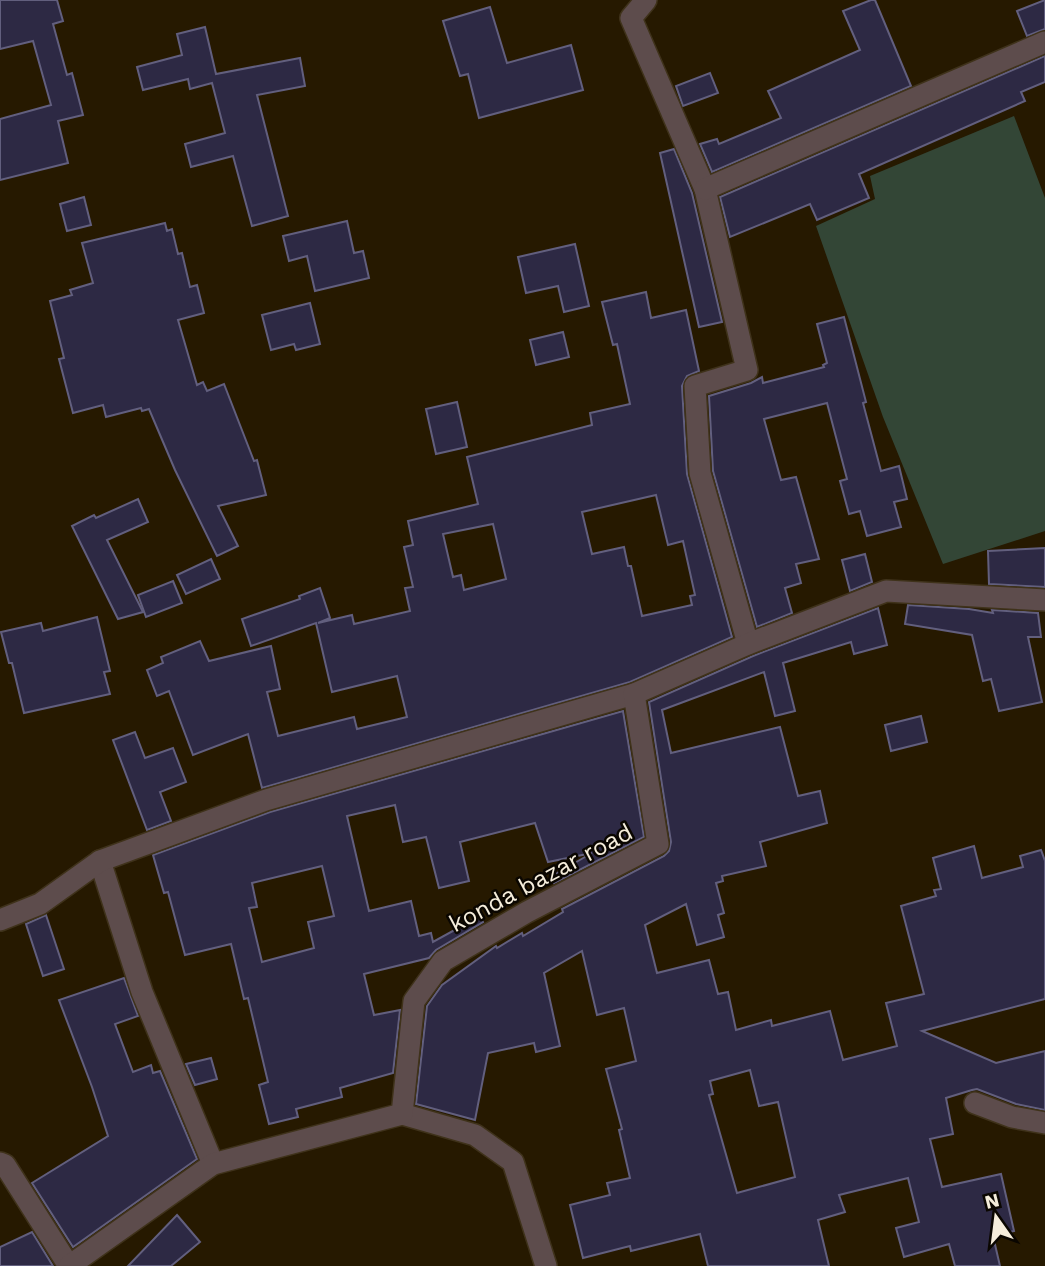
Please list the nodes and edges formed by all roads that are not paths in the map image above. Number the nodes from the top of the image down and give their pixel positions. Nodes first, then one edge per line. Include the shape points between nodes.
1 (646, 0) edge
2 (1045, 42) edge
3 (705, 189) junction
4 (1044, 600) edge
5 (748, 644) junction
6 (634, 694) junction
7 (100, 861) junction
8 (0, 920) edge
9 (975, 1103) dead end
10 (402, 1114) junction
11 (1045, 1123) edge
12 (0, 1163) edge
13 (213, 1164) junction
14 (69, 1266) edge
15 (545, 1266) edge

1 - 3 street via 631,18
2 - 3 street
3 - 5 street via 747,370 695,386 700,473
4 - 5 street via 886,591
5 - 6 street
6 - 7 street via 266,800
6 - 10 street, konda bazar road via 658,844 443,961 414,1001
7 - 8 street via 40,904
7 - 13 street via 142,992
9 - 11 street
10 - 13 street
10 - 15 street via 475,1135 513,1162
12 - 14 street
13 - 14 street

